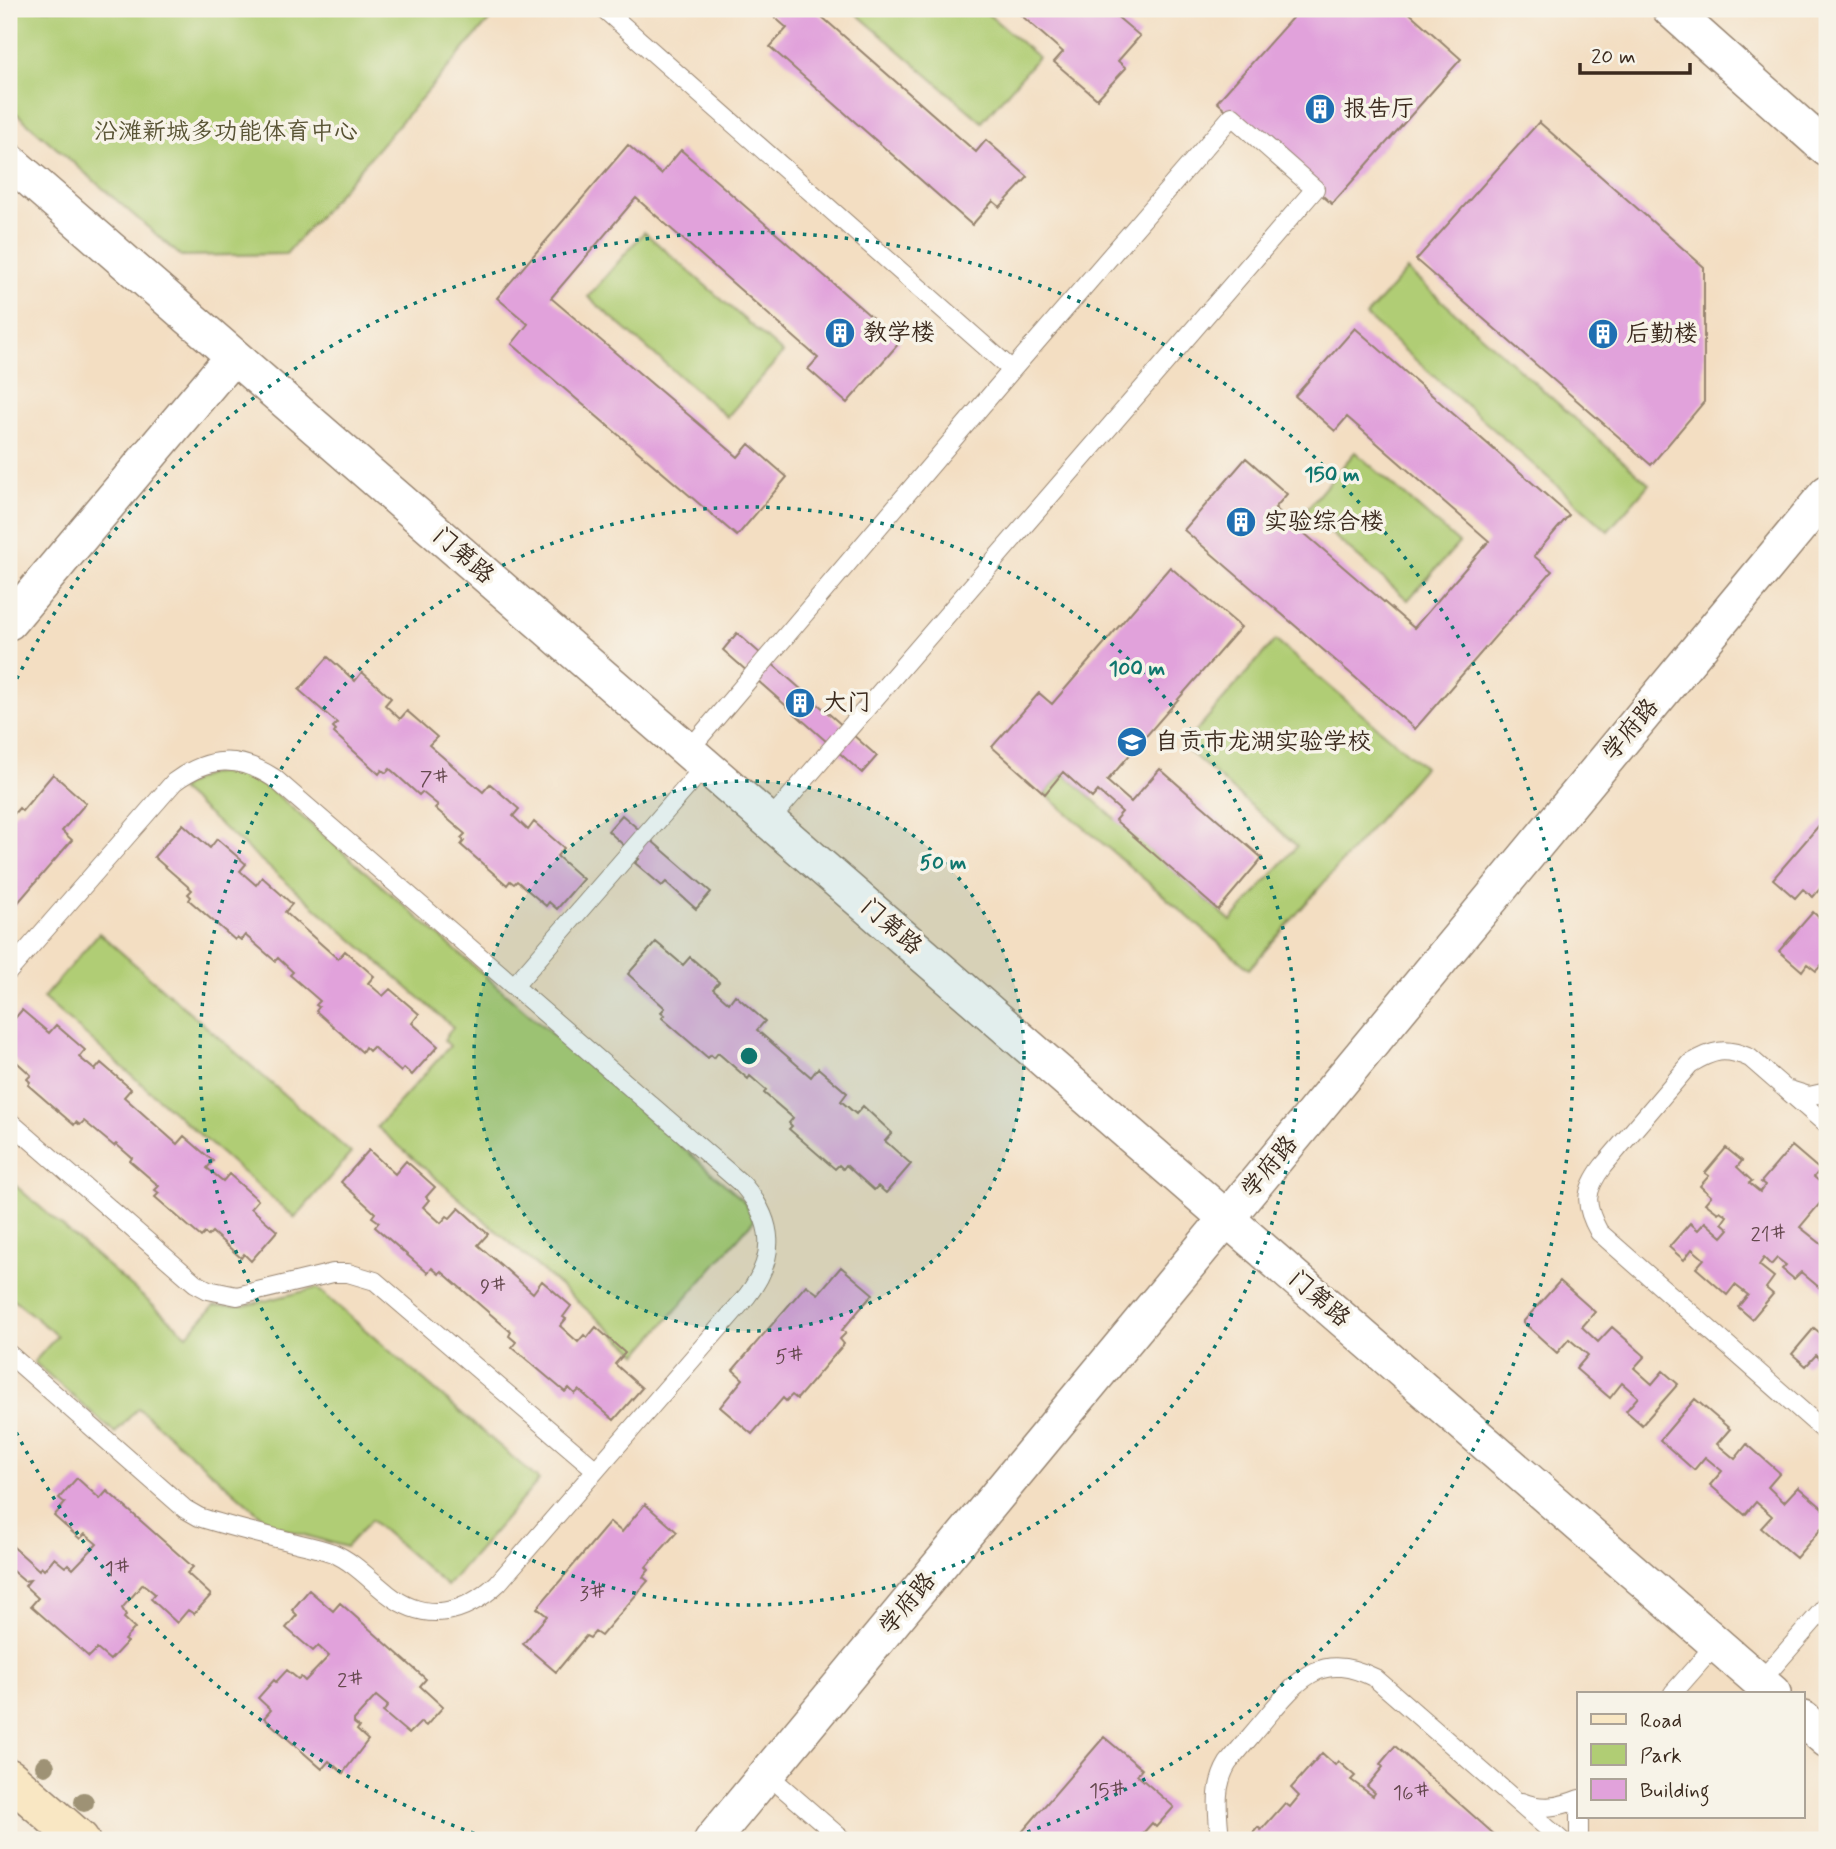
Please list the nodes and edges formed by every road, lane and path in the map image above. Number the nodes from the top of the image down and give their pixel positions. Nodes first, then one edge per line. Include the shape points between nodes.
1 (604, 9) edge
2 (1670, 9) edge
3 (1827, 149) edge
4 (9, 161) edge
5 (233, 356) junction
6 (1012, 370) junction
7 (1827, 493) edge
8 (9, 622) edge
9 (697, 759) junction
10 (769, 821) junction
11 (9, 971) edge
12 (514, 986) junction
13 (1784, 1087) junction
14 (1827, 1092) edge
15 (9, 1121) edge
16 (1827, 1125) edge
17 (1226, 1219) junction
18 (9, 1354) edge
19 (1827, 1433) edge
20 (596, 1470) junction
21 (1827, 1605) edge
22 (1716, 1644) junction
23 (1767, 1688) edge
24 (1674, 1692) edge
25 (1804, 1720) edge
26 (1827, 1741) edge
27 (767, 1774) junction
28 (9, 1779) edge
29 (1511, 1797) junction
30 (1577, 1800) edge
31 (1579, 1818) edge
32 (80, 1840) edge
33 (712, 1840) edge
34 (844, 1840) edge
35 (1220, 1840) edge
36 (1561, 1840) edge
37 (1579, 1840) edge

1 - 6 lane
2 - 3 street
4 - 5 street, 门第路
5 - 8 street
5 - 9 street, 门第路
6 - 9 lane
6 - 10 lane via 1232,116 1315,189
7 - 17 street, 学府路
9 - 10 street, 门第路
9 - 12 lane
10 - 17 street, 门第路
11 - 12 lane via 174,782 205,764 225,761 257,767 274,778
12 - 20 lane via 743,1185 765,1216 769,1234 758,1283
13 - 14 lane via 1809,1096
13 - 16 lane
13 - 19 lane via 1750,1058 1727,1051 1707,1053 1690,1064 1598,1172 1588,1192 1588,1207 1599,1232
15 - 20 lane via 208,1290 237,1296 333,1273 375,1281
17 - 22 street, 门第路
17 - 27 street, 学府路
18 - 20 lane via 199,1517 329,1552 354,1565 406,1606 425,1611 464,1608 482,1598
21 - 23 lane
22 - 23 street, 门第路
22 - 24 lane
25 - 26 street
27 - 33 street, 学府路
27 - 34 lane
28 - 32 main road
29 - 30 lane via 1543,1808
29 - 35 lane via 1375,1678 1336,1667 1317,1670 1296,1684 1228,1763 1217,1791
29 - 36 lane
31 - 37 lane

